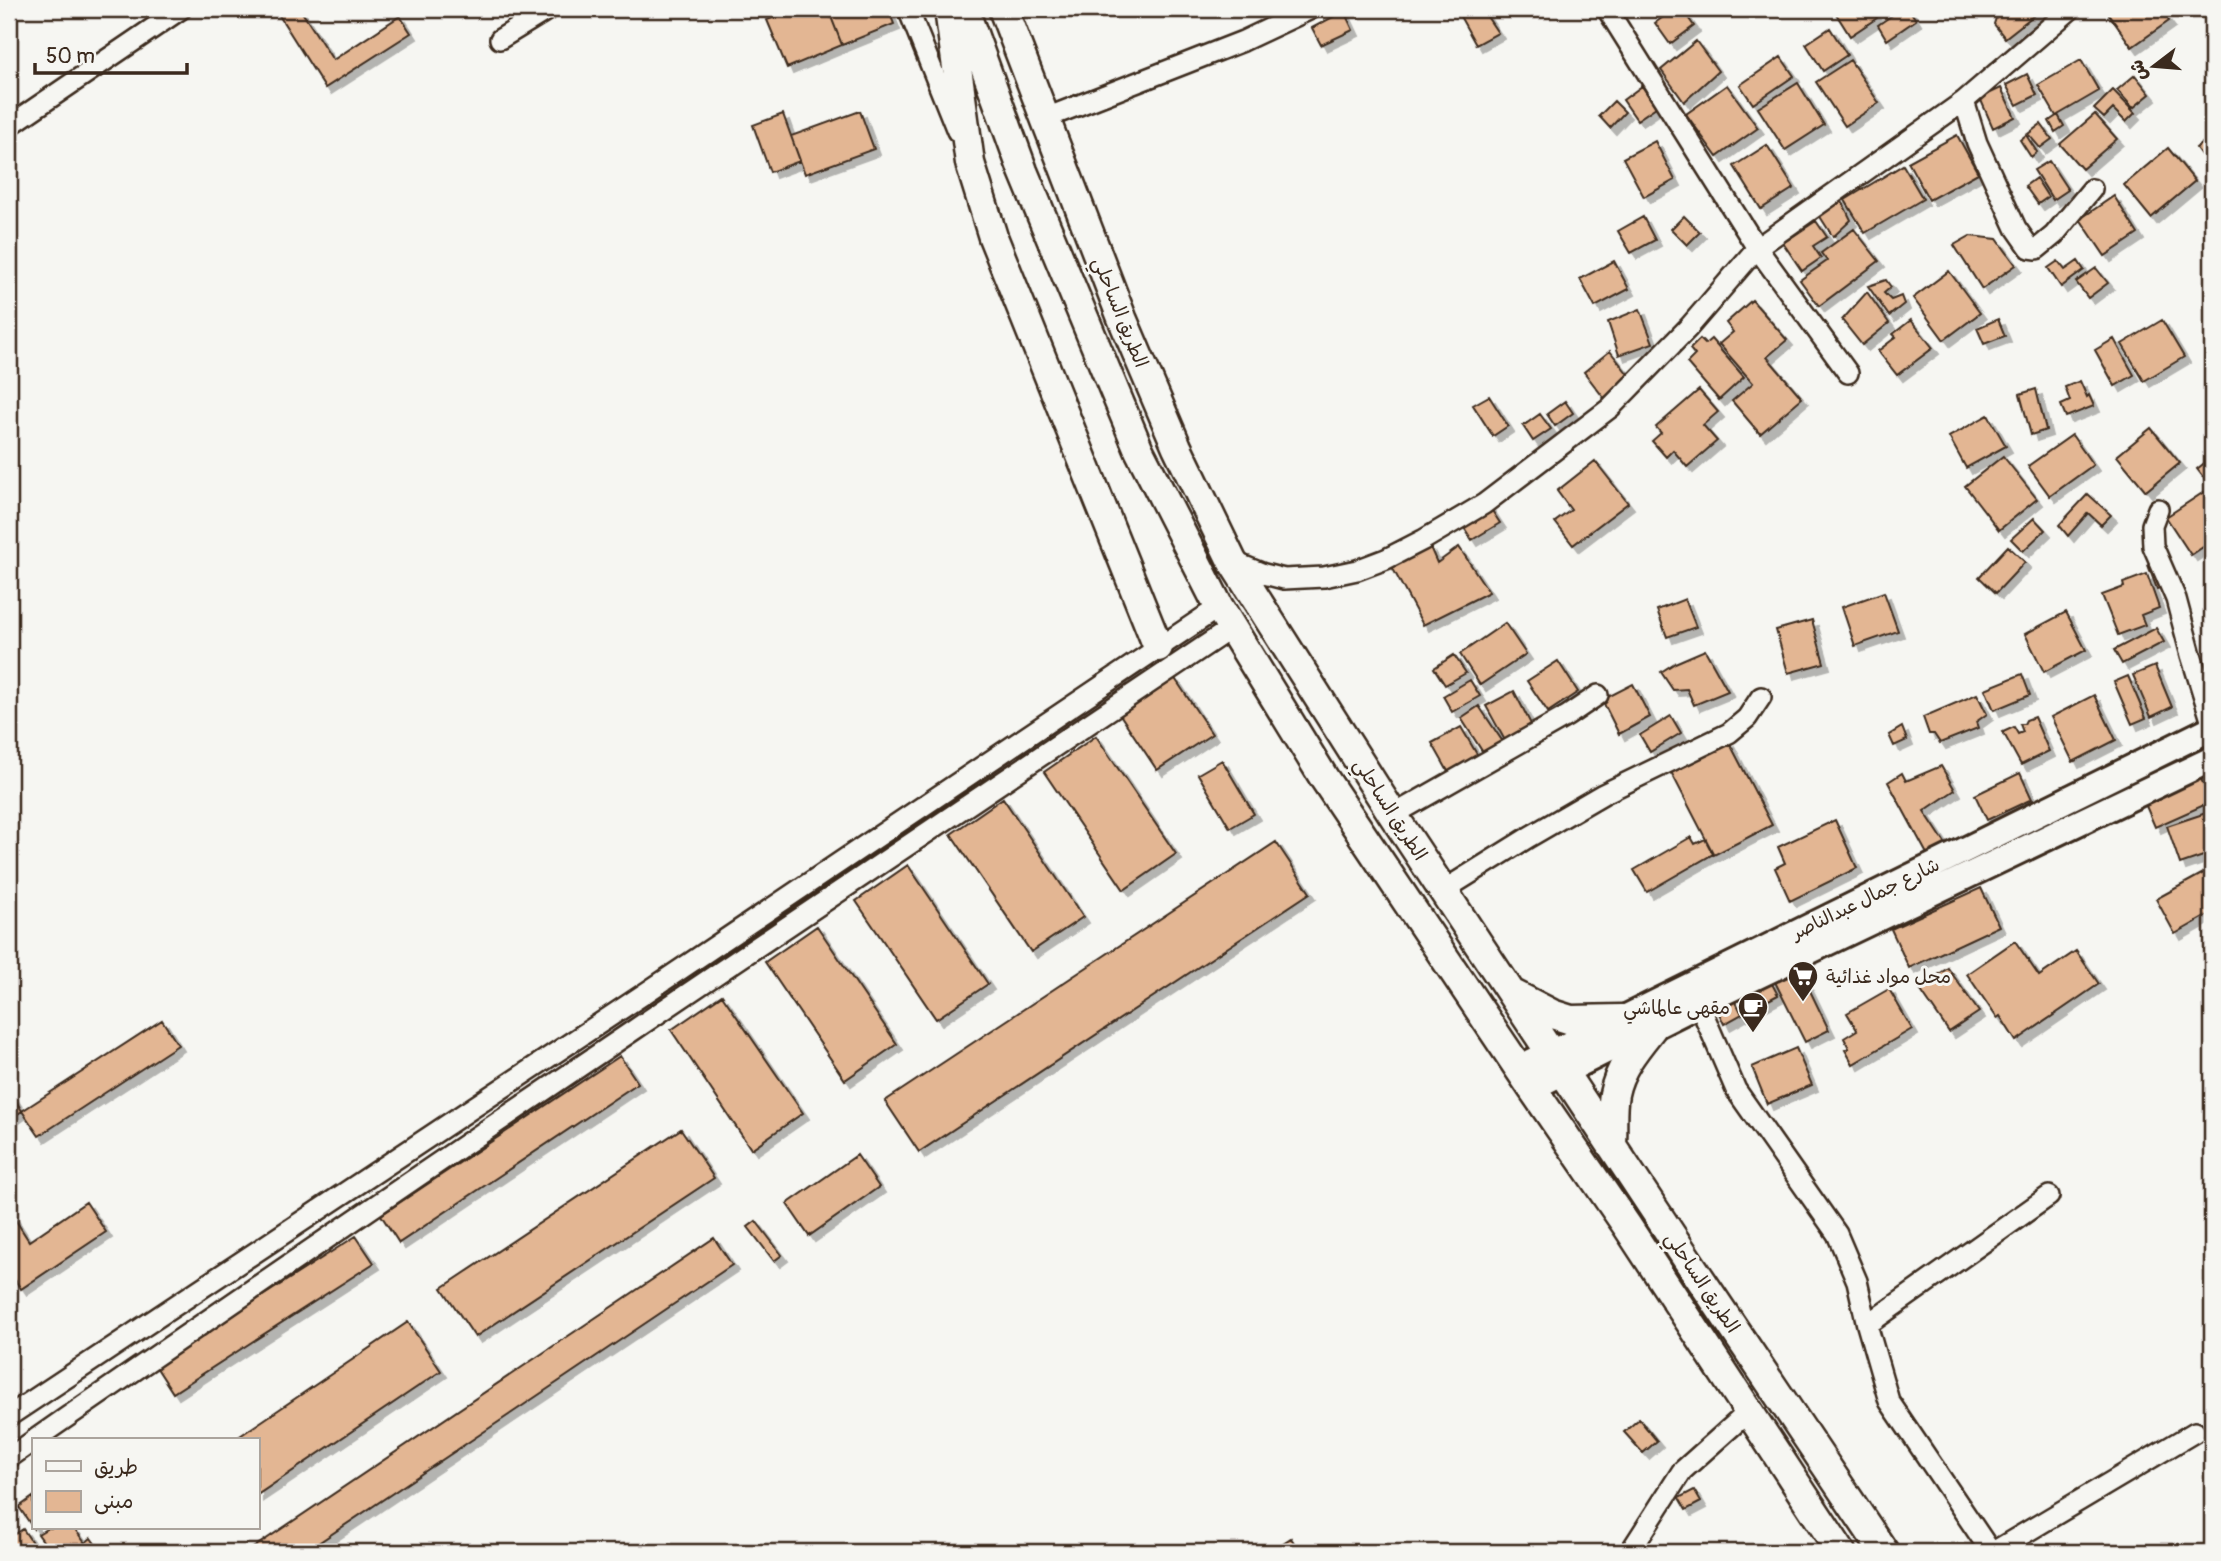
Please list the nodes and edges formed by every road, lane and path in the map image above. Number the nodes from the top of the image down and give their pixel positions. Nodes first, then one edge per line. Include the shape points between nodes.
1 (181, 9) edge
2 (549, 9) edge
3 (908, 9) edge
4 (949, 9) edge
5 (964, 9) edge
6 (1003, 9) edge
7 (1311, 9) edge
8 (1607, 9) edge
9 (2071, 9) edge
10 (500, 38) dead end
11 (1964, 101) junction
12 (1046, 118) junction
13 (9, 126) edge
14 (970, 163) junction
15 (2092, 189) dead end
16 (1757, 248) junction
17 (1848, 373) dead end
18 (2158, 509) dead end
19 (1232, 561) junction
20 (1226, 617) junction
21 (1158, 647) junction
22 (1598, 695) dead end
23 (1761, 697) dead end
24 (2212, 726) edge
25 (2212, 759) edge
26 (1394, 815) junction
27 (1444, 890) junction
28 (1512, 994) junction
29 (641, 996) junction
30 (1699, 1004) junction
31 (654, 1015) junction
32 (1622, 1019) junction
33 (1652, 1028) junction
34 (1557, 1062) junction
35 (1525, 1078) junction
36 (1612, 1144) junction
37 (2049, 1196) dead end
38 (281, 1234) junction
39 (298, 1257) junction
40 (1867, 1325) junction
41 (1748, 1412) junction
42 (9, 1416) edge
43 (2195, 1432) dead end
44 (38, 1438) edge
45 (32, 1442) edge
46 (9, 1458) edge
47 (1630, 1552) edge
48 (1841, 1552) edge
49 (1884, 1552) edge
50 (1992, 1552) edge

1 - 13 street
2 - 10 street
3 - 14 street
4 - 14 highway
5 - 20 highway, الطريق الساحلي via 1023,171 1133,437
6 - 12 highway, الطريق الساحلي
7 - 12 street via 1243,41
8 - 16 street
9 - 11 street
11 - 15 street via 1977,143 2030,248 2037,249 2054,234
11 - 16 street
12 - 19 highway, الطريق الساحلي via 1122,318
14 - 21 highway via 993,237
16 - 17 street
16 - 19 street via 1610,408 1474,510 1386,559 1324,577 1284,579
18 - 24 street via 2152,525 2153,546 2176,599
19 - 26 highway, الطريق الساحلي
20 - 21 street
20 - 31 street
20 - 35 highway, الطريق الساحلي via 1324,778
21 - 29 street
22 - 26 street
23 - 27 street via 1729,733 1603,794
24 - 32 main road, شارع جمال عبدالناصر
25 - 30 main road, شارع جمال عبدالناصر
26 - 27 highway, الطريق الساحلي
27 - 28 highway, الطريق الساحلي
28 - 32 highway via 1571,1020
28 - 34 highway, الطريق الساحلي
29 - 31 street
29 - 38 street
30 - 33 main road, شارع جمال عبدالناصر
30 - 40 street via 1736,1090 1837,1234 1857,1281
31 - 39 street
32 - 34 main road, شارع جمال عبدالناصر
33 - 34 main road, شارع جمال عبدالناصر
33 - 36 highway via 1621,1072 1614,1094
34 - 35 main road, شارع جمال عبدالناصر
34 - 36 highway, الطريق الساحلي
35 - 41 highway, الطريق الساحلي
36 - 49 highway, الطريق الساحلي
37 - 40 street
38 - 39 street
38 - 42 street
39 - 44 street
40 - 50 street via 1889,1401
41 - 47 street via 1682,1471
41 - 48 highway, الطريق الساحلي
43 - 50 street
45 - 46 street

